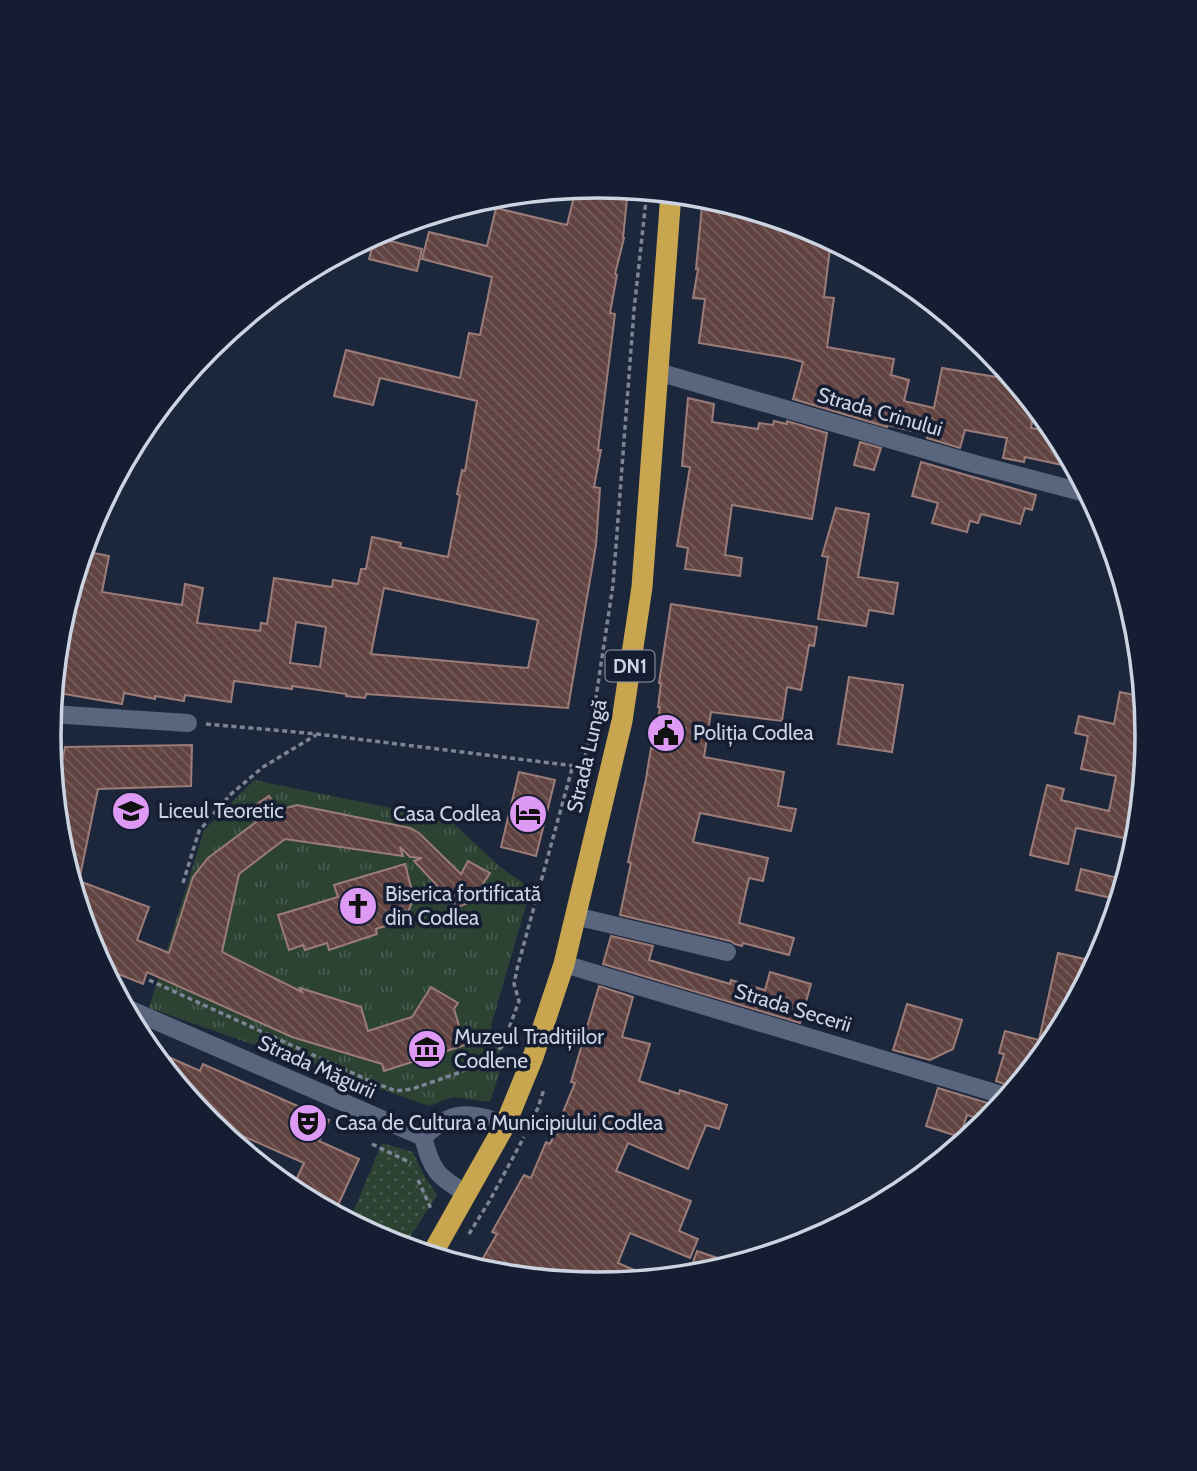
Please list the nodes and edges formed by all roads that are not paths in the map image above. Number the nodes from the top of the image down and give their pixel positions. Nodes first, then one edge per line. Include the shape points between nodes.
1 (670, 203) edge
2 (658, 372) junction
3 (1076, 491) edge
4 (62, 715) edge
5 (188, 723) road end
6 (575, 916) junction
7 (727, 952) dead end
8 (564, 964) junction
9 (139, 1014) edge
10 (998, 1094) edge
11 (506, 1123) junction
12 (424, 1137) junction
13 (467, 1194) junction
14 (437, 1247) edge

1 - 2 highway, Strada Lungă / DN1
2 - 3 street, Strada Crinului
2 - 6 highway, Strada Lungă / DN1 via 642,587 622,721
4 - 5 street
6 - 7 street
6 - 8 highway, Strada Lungă / DN1
8 - 10 street, Strada Secerii
8 - 11 highway, Strada Lungă / DN1
9 - 12 street, Strada Măgurii
11 - 12 street via 453,1116
11 - 13 highway, Strada Lungă / DN1
12 - 13 street via 435,1170
13 - 14 highway, Strada Lungă / DN1

